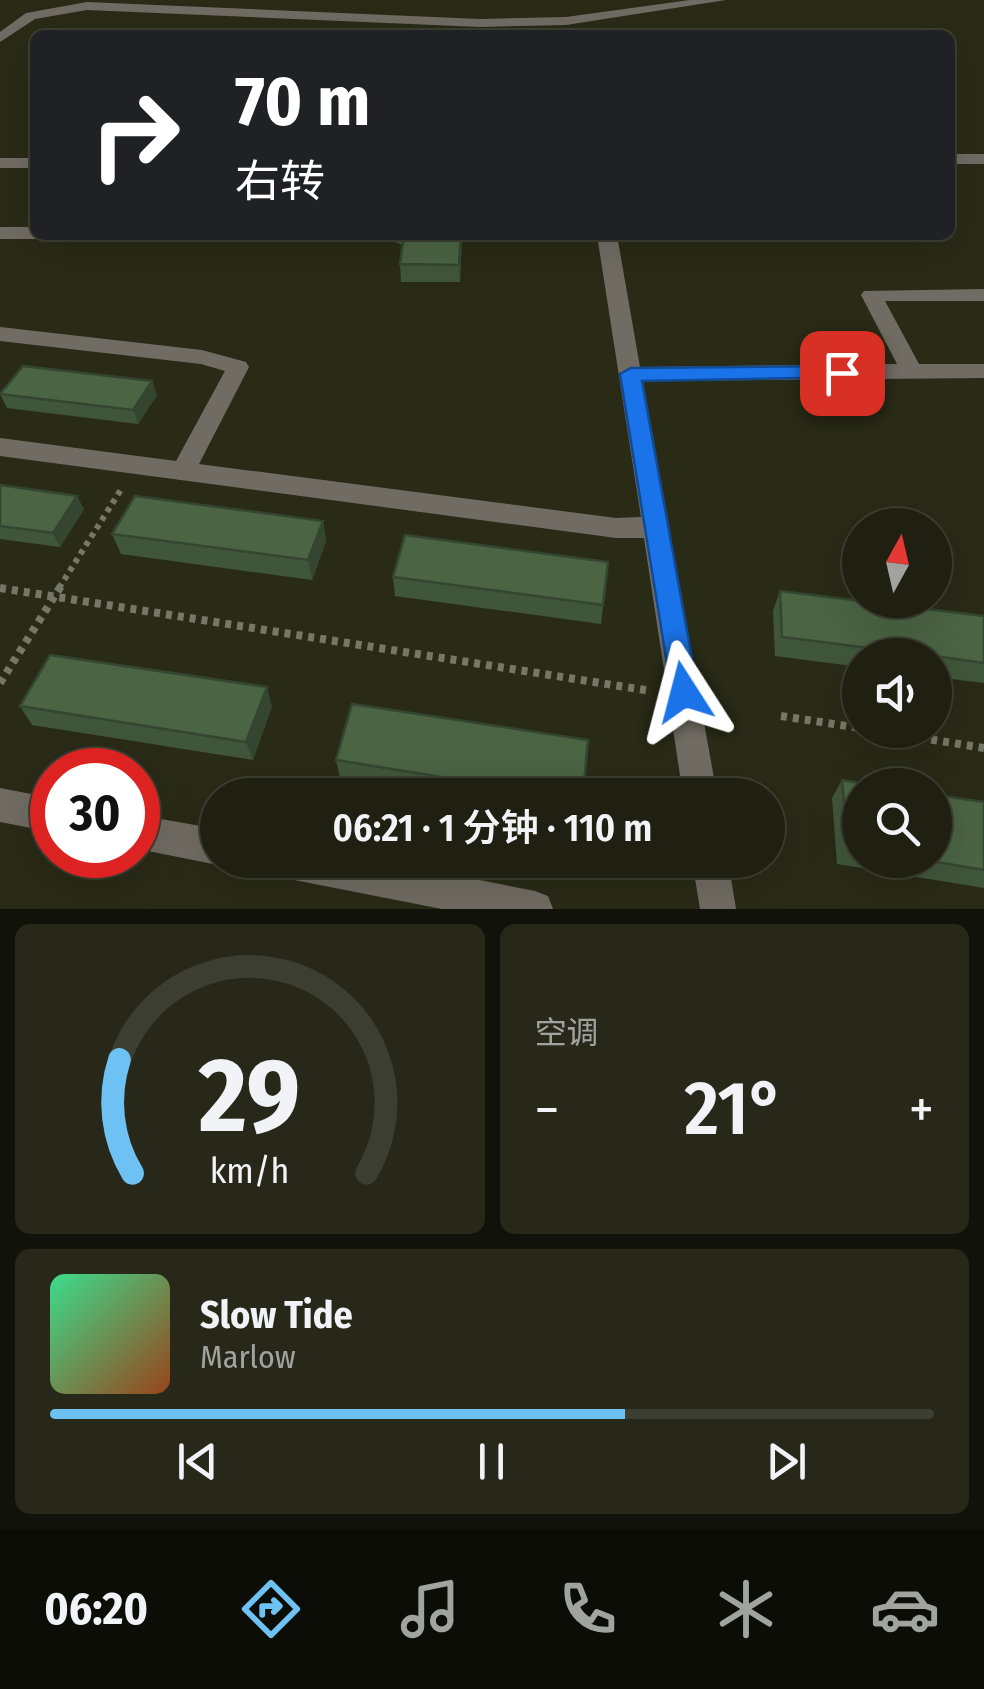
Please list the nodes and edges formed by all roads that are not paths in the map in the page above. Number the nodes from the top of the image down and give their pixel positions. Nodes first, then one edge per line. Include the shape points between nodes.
1 (719, 0) edge
2 (567, 28) edge
3 (0, 38) edge
4 (984, 158) edge
5 (955, 159) edge
6 (0, 163) edge
7 (30, 163) edge
8 (0, 233) edge
9 (30, 233) edge
10 (608, 240) edge
11 (984, 294) edge
12 (0, 334) edge
13 (912, 372) junction
14 (984, 372) edge
15 (631, 374) junction
16 (0, 447) edge
17 (183, 472) junction
18 (656, 527) junction
19 (697, 778) edge
20 (0, 805) edge
21 (30, 811) edge
22 (160, 836) edge
23 (200, 844) edge
24 (376, 878) edge
25 (713, 878) edge
26 (535, 909) edge
27 (718, 909) edge

1 - 2 street
2 - 3 street via 87,6 32,16
4 - 5 street
6 - 7 street
8 - 9 street
10 - 15 street
11 - 13 street via 871,295
12 - 17 street via 238,367
13 - 14 street
13 - 15 street
15 - 18 street
16 - 17 street
17 - 18 street via 616,528
18 - 19 street
20 - 21 street
22 - 23 street
24 - 26 street
25 - 27 street

